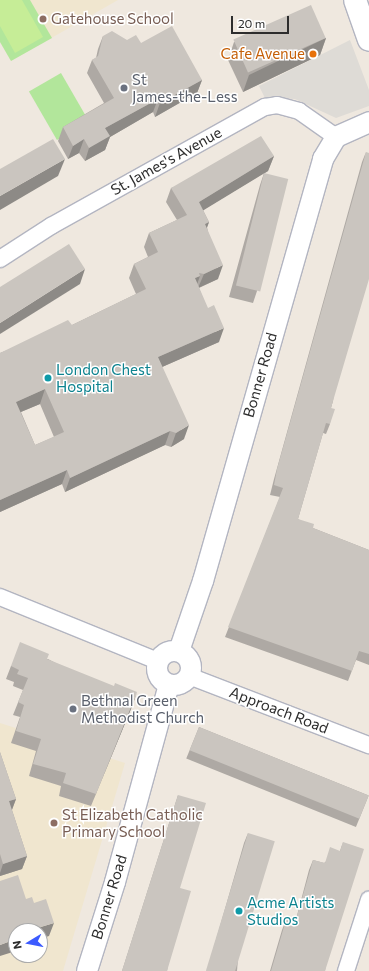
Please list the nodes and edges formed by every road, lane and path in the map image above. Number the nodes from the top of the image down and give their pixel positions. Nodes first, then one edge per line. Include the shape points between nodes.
1 (355, 0) edge
2 (369, 40) edge
3 (369, 122) edge
4 (336, 137) junction
5 (0, 259) edge
6 (0, 597) edge
7 (179, 651) junction
8 (158, 661) junction
9 (189, 676) junction
10 (169, 685) junction
11 (369, 745) edge
12 (369, 900) edge
13 (87, 971) edge
14 (346, 971) edge

1 - 2 main road
3 - 4 street
4 - 5 street, St. James's Avenue via 299,111 277,105 265,107 51,226
4 - 7 street, Bonner Road via 322,163 203,581
6 - 8 street
7 - 8 street via 165,653
7 - 9 street via 189,659
8 - 10 street via 159,677
9 - 10 street via 182,684
9 - 11 street, Approach Road
10 - 13 street, Bonner Road
12 - 14 street

